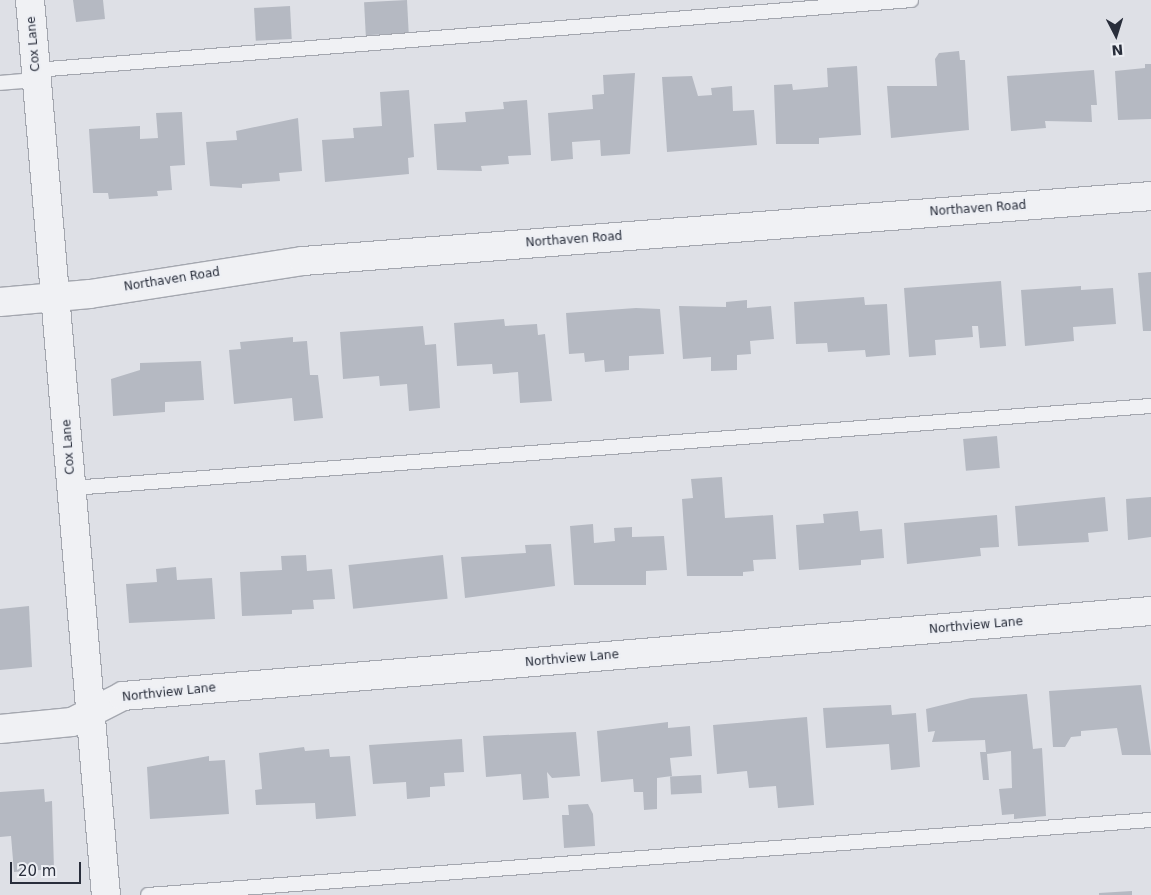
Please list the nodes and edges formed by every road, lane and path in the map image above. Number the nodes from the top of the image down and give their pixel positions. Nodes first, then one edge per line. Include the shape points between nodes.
1 (30, 0) edge
2 (911, 0) edge
3 (36, 75) junction
4 (0, 83) edge
5 (1151, 196) edge
6 (58, 297) junction
7 (0, 302) edge
8 (1151, 406) edge
9 (72, 488) junction
10 (1151, 611) edge
11 (90, 712) junction
12 (0, 729) edge
13 (1151, 820) edge
14 (106, 895) edge
15 (148, 895) edge

1 - 3 street, Cox Lane
2 - 3 lane
3 - 4 lane
3 - 6 street, Cox Lane
5 - 6 street, Northaven Road via 303,261
6 - 7 street, Northaven Road
6 - 9 street, Cox Lane
8 - 9 lane
9 - 11 street, Cox Lane
10 - 11 street, Northview Lane via 123,696
11 - 12 street, Northview Lane via 72,722
11 - 14 street, Cox Lane
13 - 15 lane

